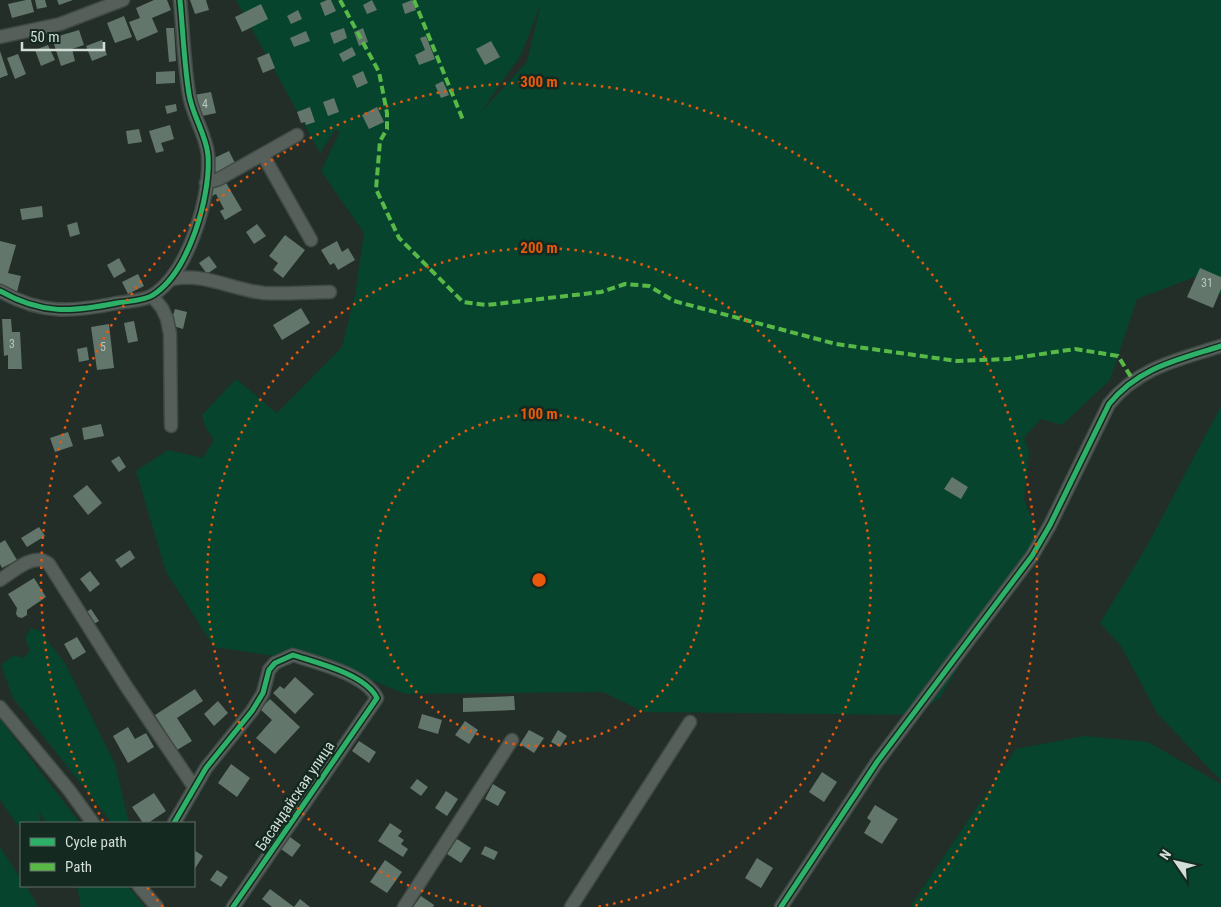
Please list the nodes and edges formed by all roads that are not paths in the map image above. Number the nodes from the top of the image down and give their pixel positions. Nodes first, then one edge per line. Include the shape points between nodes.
1 (123, 0) edge
2 (180, 0) edge
3 (0, 37) edge
4 (298, 135) dead end
5 (263, 155) junction
6 (206, 183) junction
7 (311, 240) dead end
8 (172, 279) junction
9 (0, 291) edge
10 (330, 292) dead end
11 (152, 296) junction
12 (1221, 346) edge
13 (171, 426) dead end
14 (0, 580) edge
15 (0, 707) edge
16 (690, 722) dead end
17 (512, 740) dead end
18 (194, 787) junction
19 (92, 822) edge
20 (175, 822) edge
21 (140, 887) edge
22 (157, 907) edge
23 (233, 907) edge
24 (404, 907) edge
25 (571, 907) edge
26 (781, 907) edge

1 - 3 street via 60,24
2 - 6 street via 189,96 208,154
4 - 5 street
5 - 6 street
5 - 7 street
6 - 8 street via 199,220 185,257
8 - 10 street via 192,277 265,293
8 - 11 street
9 - 11 street via 48,310 89,309
11 - 13 street via 164,313 170,334
12 - 26 street via 1160,365 1133,380 1110,404 1032,556 877,762
14 - 18 street via 29,562 44,560 50,564
15 - 19 street
16 - 25 street
17 - 24 street
18 - 20 street
18 - 23 street, Басандайская улица via 252,711 270,670 282,659 293,655 340,671 369,686 377,698
21 - 22 street

